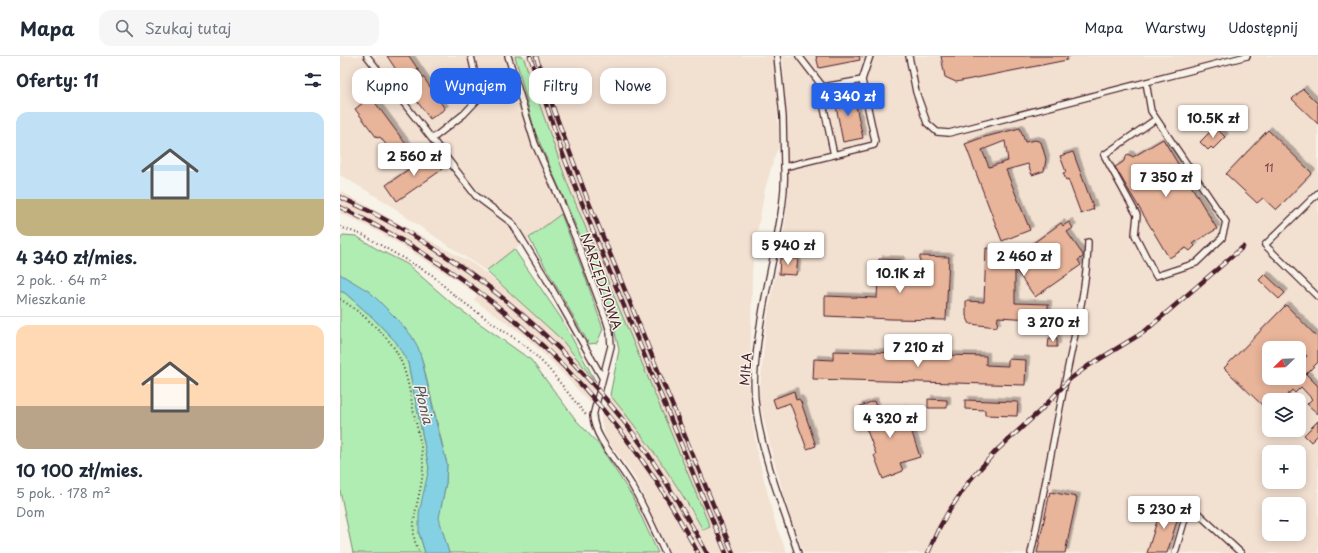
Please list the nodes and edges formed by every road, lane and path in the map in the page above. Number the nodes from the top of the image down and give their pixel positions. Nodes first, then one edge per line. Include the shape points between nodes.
1 (367, 56) edge
2 (471, 56) edge
3 (508, 56) edge
4 (777, 56) edge
5 (799, 56) edge
6 (870, 56) edge
7 (908, 56) edge
8 (1247, 56) edge
9 (862, 80) junction
10 (1146, 82) junction
11 (823, 87) junction
12 (1156, 119) junction
13 (432, 139) junction
14 (834, 155) junction
15 (784, 167) junction
16 (1318, 193) edge
17 (340, 227) edge
18 (1088, 242) dead end
19 (1318, 297) edge
20 (340, 299) edge
21 (602, 377) junction
22 (594, 421) junction
23 (419, 553) edge
24 (665, 553) edge
25 (798, 553) edge
26 (1032, 553) edge
27 (1175, 553) edge
28 (1241, 553) edge

1 - 13 lane
2 - 13 lane via 480,97 464,114
3 - 21 lane, NARZĘDZIOWA via 535,144 576,239 610,332 611,346
4 - 15 lane, MIŁA via 783,117
5 - 11 lane
6 - 9 lane
7 - 10 lane via 916,92 927,123 937,132 949,133
8 - 10 lane
9 - 11 lane
9 - 14 lane via 874,145
10 - 12 lane via 1151,111
11 - 14 lane via 821,94
12 - 12 lane via 1226,222 1222,238 1196,263 1156,276 1135,235 1137,215 1104,155
13 - 21 lane via 476,196 512,223 548,280
14 - 15 lane
15 - 25 lane, MIŁA via 785,182 780,221 754,369 755,399 766,454
16 - 19 lane via 1265,245
17 - 22 path via 365,236 432,275 455,296 527,347 548,368 580,409
18 - 26 lane via 1088,267 1083,300
20 - 23 path via 378,329 397,352 406,376 424,467 414,518 414,537
21 - 22 lane, NARZĘDZIOWA
22 - 24 lane via 601,438 634,490
27 - 28 lane via 1189,505

